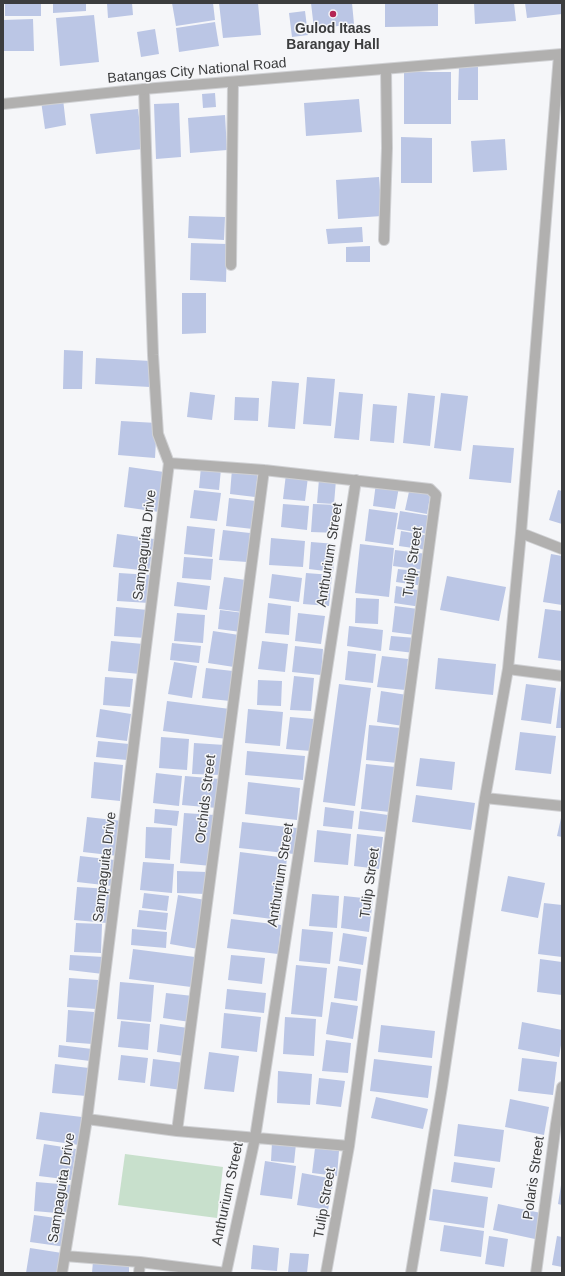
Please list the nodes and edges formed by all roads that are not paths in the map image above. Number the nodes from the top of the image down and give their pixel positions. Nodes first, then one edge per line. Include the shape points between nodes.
1 (560, 54) edge
2 (386, 69) junction
3 (232, 82) junction
4 (144, 89) junction
5 (3, 104) edge
6 (384, 240) dead end
7 (231, 265) dead end
8 (169, 463) junction
9 (264, 470) junction
10 (356, 480) junction
11 (521, 533) junction
12 (562, 549) edge
13 (508, 669) junction
14 (562, 676) edge
15 (485, 798) junction
16 (562, 806) edge
17 (562, 1087) edge
18 (87, 1119) junction
19 (177, 1131) junction
20 (255, 1138) junction
21 (349, 1146) junction
22 (65, 1256) junction
23 (140, 1262) junction
24 (62, 1273) edge
25 (139, 1273) edge
26 (226, 1273) edge
27 (326, 1273) edge
28 (410, 1273) edge
29 (536, 1273) edge

1 - 2 street, Batangas City National Road
1 - 11 street
2 - 3 street, Batangas City National Road
2 - 6 street
3 - 4 street, Batangas City National Road
3 - 7 street
4 - 5 street, Batangas City National Road
4 - 8 street via 152,355 158,434
8 - 9 street
8 - 18 street, Sampaguita Drive
9 - 10 street
9 - 19 street, Orchids Street
10 - 20 street, Anthurium Street
10 - 21 street, Tulip Street via 430,489 436,495
11 - 12 street
11 - 13 street
13 - 14 street
13 - 15 street
15 - 16 street
15 - 28 street via 442,1087
17 - 29 street, Polaris Street
18 - 19 street
18 - 22 street, Sampaguita Drive
19 - 20 street
20 - 21 street
20 - 26 street, Anthurium Street
21 - 27 street, Tulip Street
22 - 23 street
22 - 24 street, Sampaguita Drive
23 - 25 street
23 - 26 street

